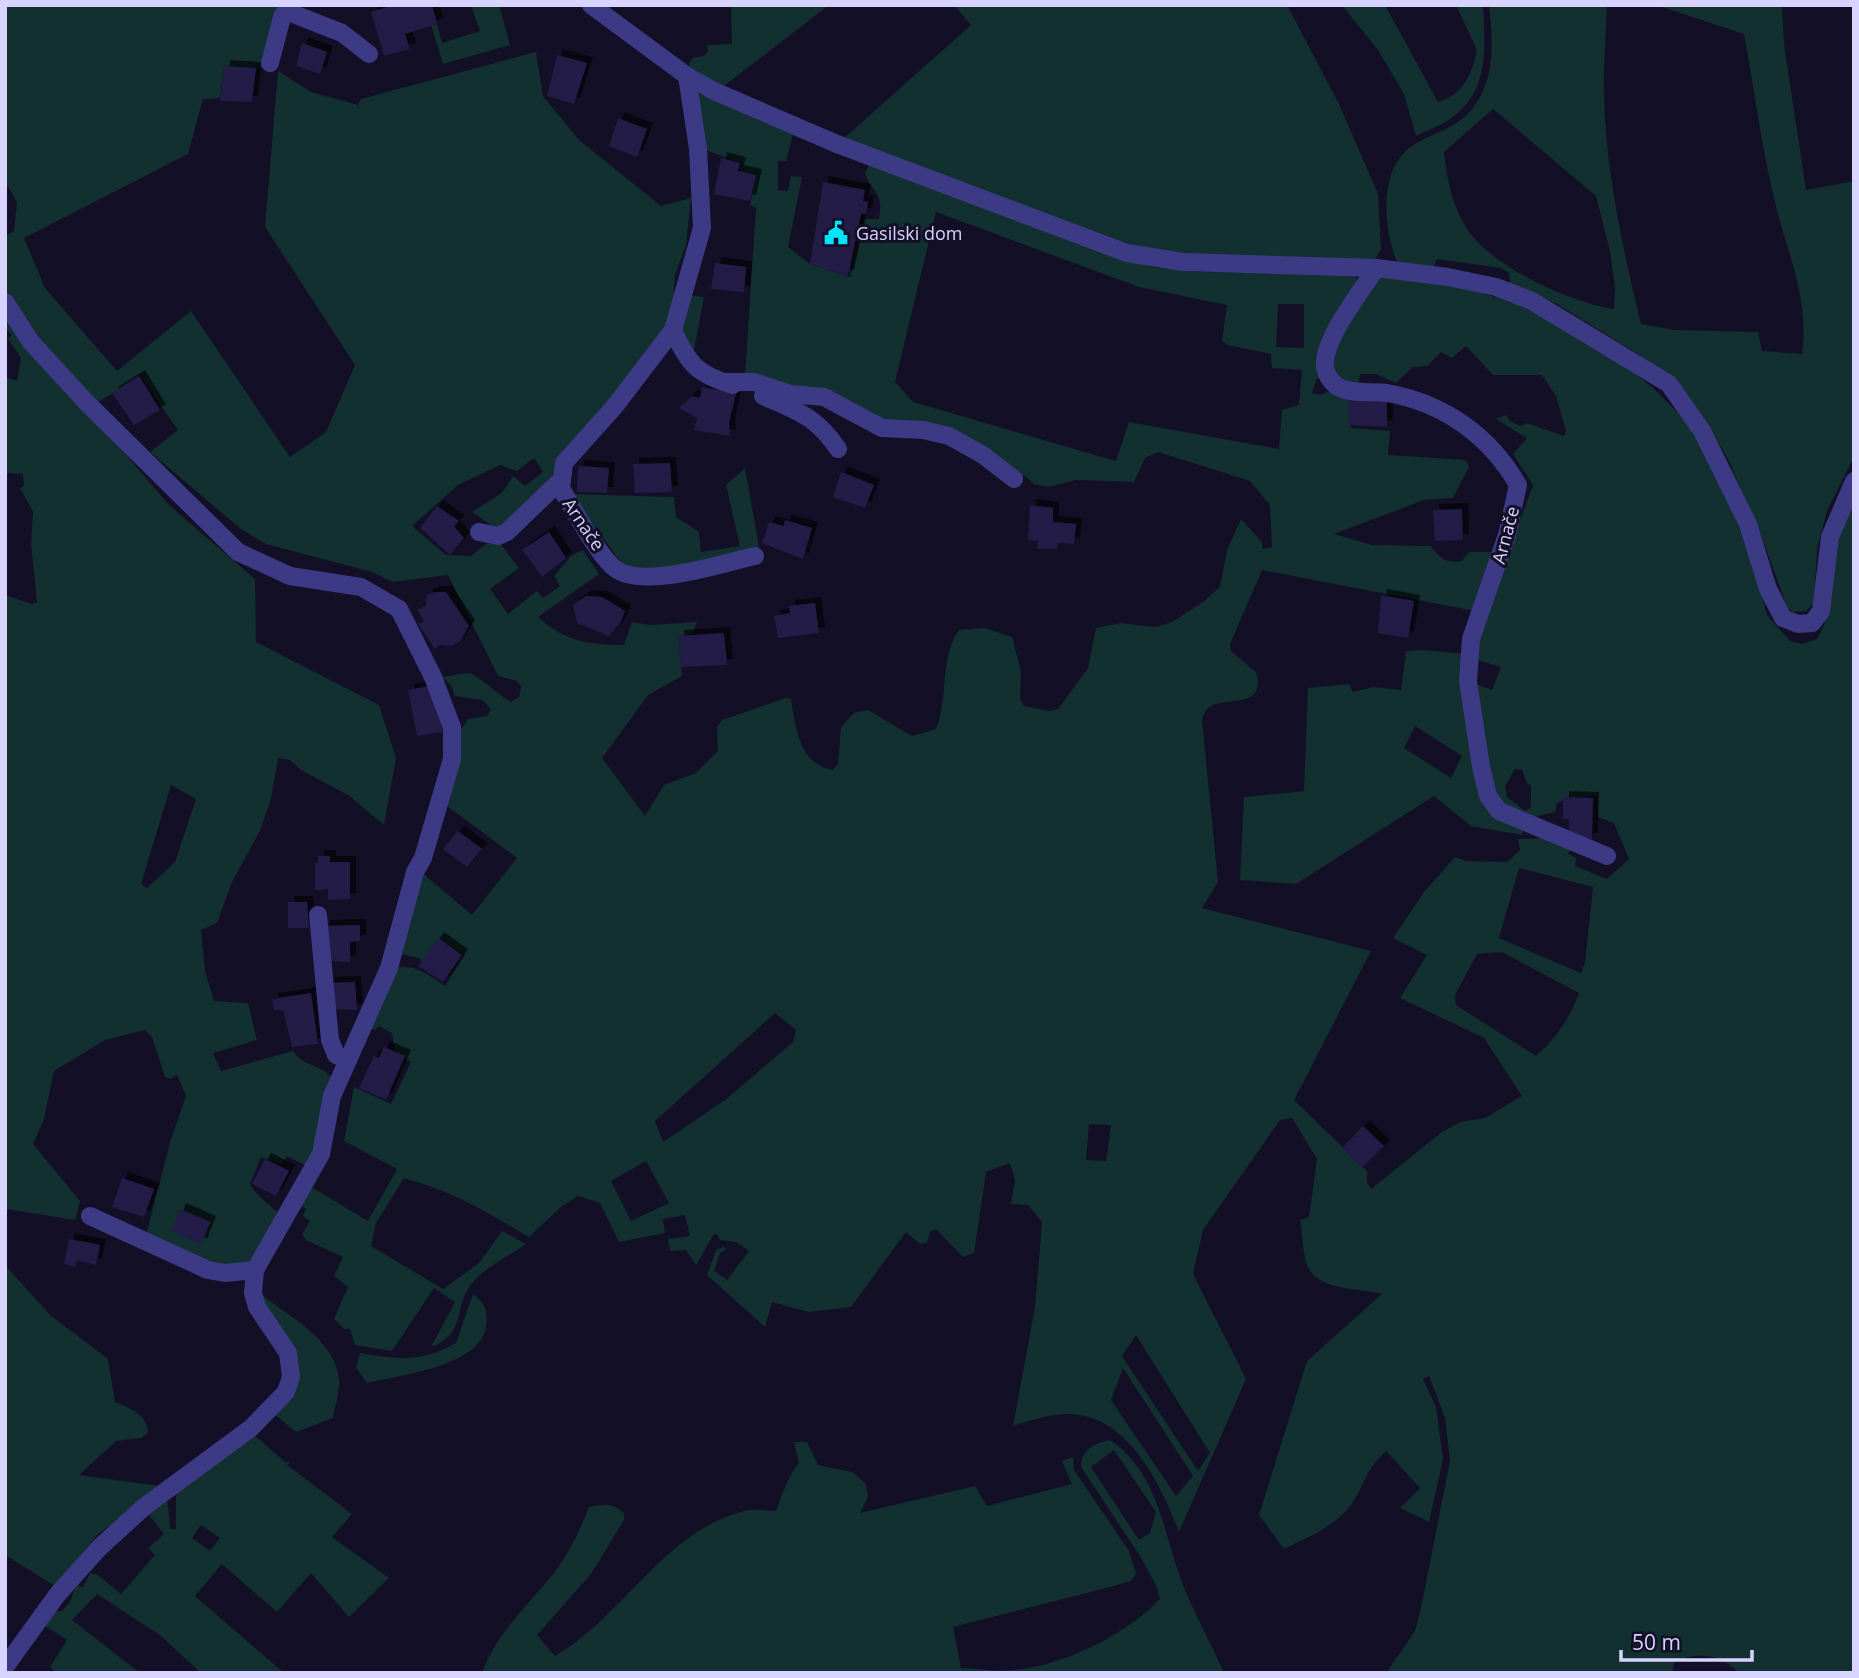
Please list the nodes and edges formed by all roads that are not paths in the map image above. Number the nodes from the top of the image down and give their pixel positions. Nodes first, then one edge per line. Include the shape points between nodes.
1 (591, 5) edge
2 (289, 8) edge
3 (369, 54) dead end
4 (270, 63) dead end
5 (687, 76) junction
6 (1376, 268) junction
7 (5, 302) edge
8 (673, 330) junction
9 (724, 382) junction
10 (838, 449) dead end
11 (562, 479) junction
12 (1014, 479) dead end
13 (1854, 481) edge
14 (479, 532) dead end
15 (755, 556) dead end
16 (1607, 856) dead end
17 (318, 915) dead end
18 (348, 1060) junction
19 (90, 1216) dead end
20 (255, 1270) junction
21 (5, 1667) edge

1 - 5 street
2 - 3 street via 342,33
2 - 4 street
5 - 6 street via 804,131 1127,253 1184,262
5 - 8 street, Arnače via 698,149 702,228
6 - 13 street via 1448,277 1532,300 1669,384 1702,431 1748,524 1768,589 1783,618 1812,623 1821,611 1830,537
6 - 16 street, Arnače via 1332,338 1325,365 1330,380 1340,388 1389,393 1423,403 1459,421 1502,457 1518,485 1507,535 1471,639 1468,681 1488,796 1499,811 1517,821
7 - 18 street via 31,342 238,552 289,576 361,587 385,598 399,608 433,677 452,727 452,759 389,968
8 - 9 street via 682,352 707,377
8 - 11 street, Arnače via 564,463
9 - 10 street via 806,414
9 - 12 street via 754,382 791,394 824,397 882,428 949,436
11 - 14 street via 507,531 498,536
11 - 15 street, Arnače via 561,488 613,566 629,577 688,573
17 - 18 street via 330,1041 336,1055
18 - 20 street via 332,1096 321,1154
19 - 20 street via 208,1270
20 - 21 street via 257,1307 288,1353 291,1377 286,1392 251,1428 144,1507 99,1548 57,1595

